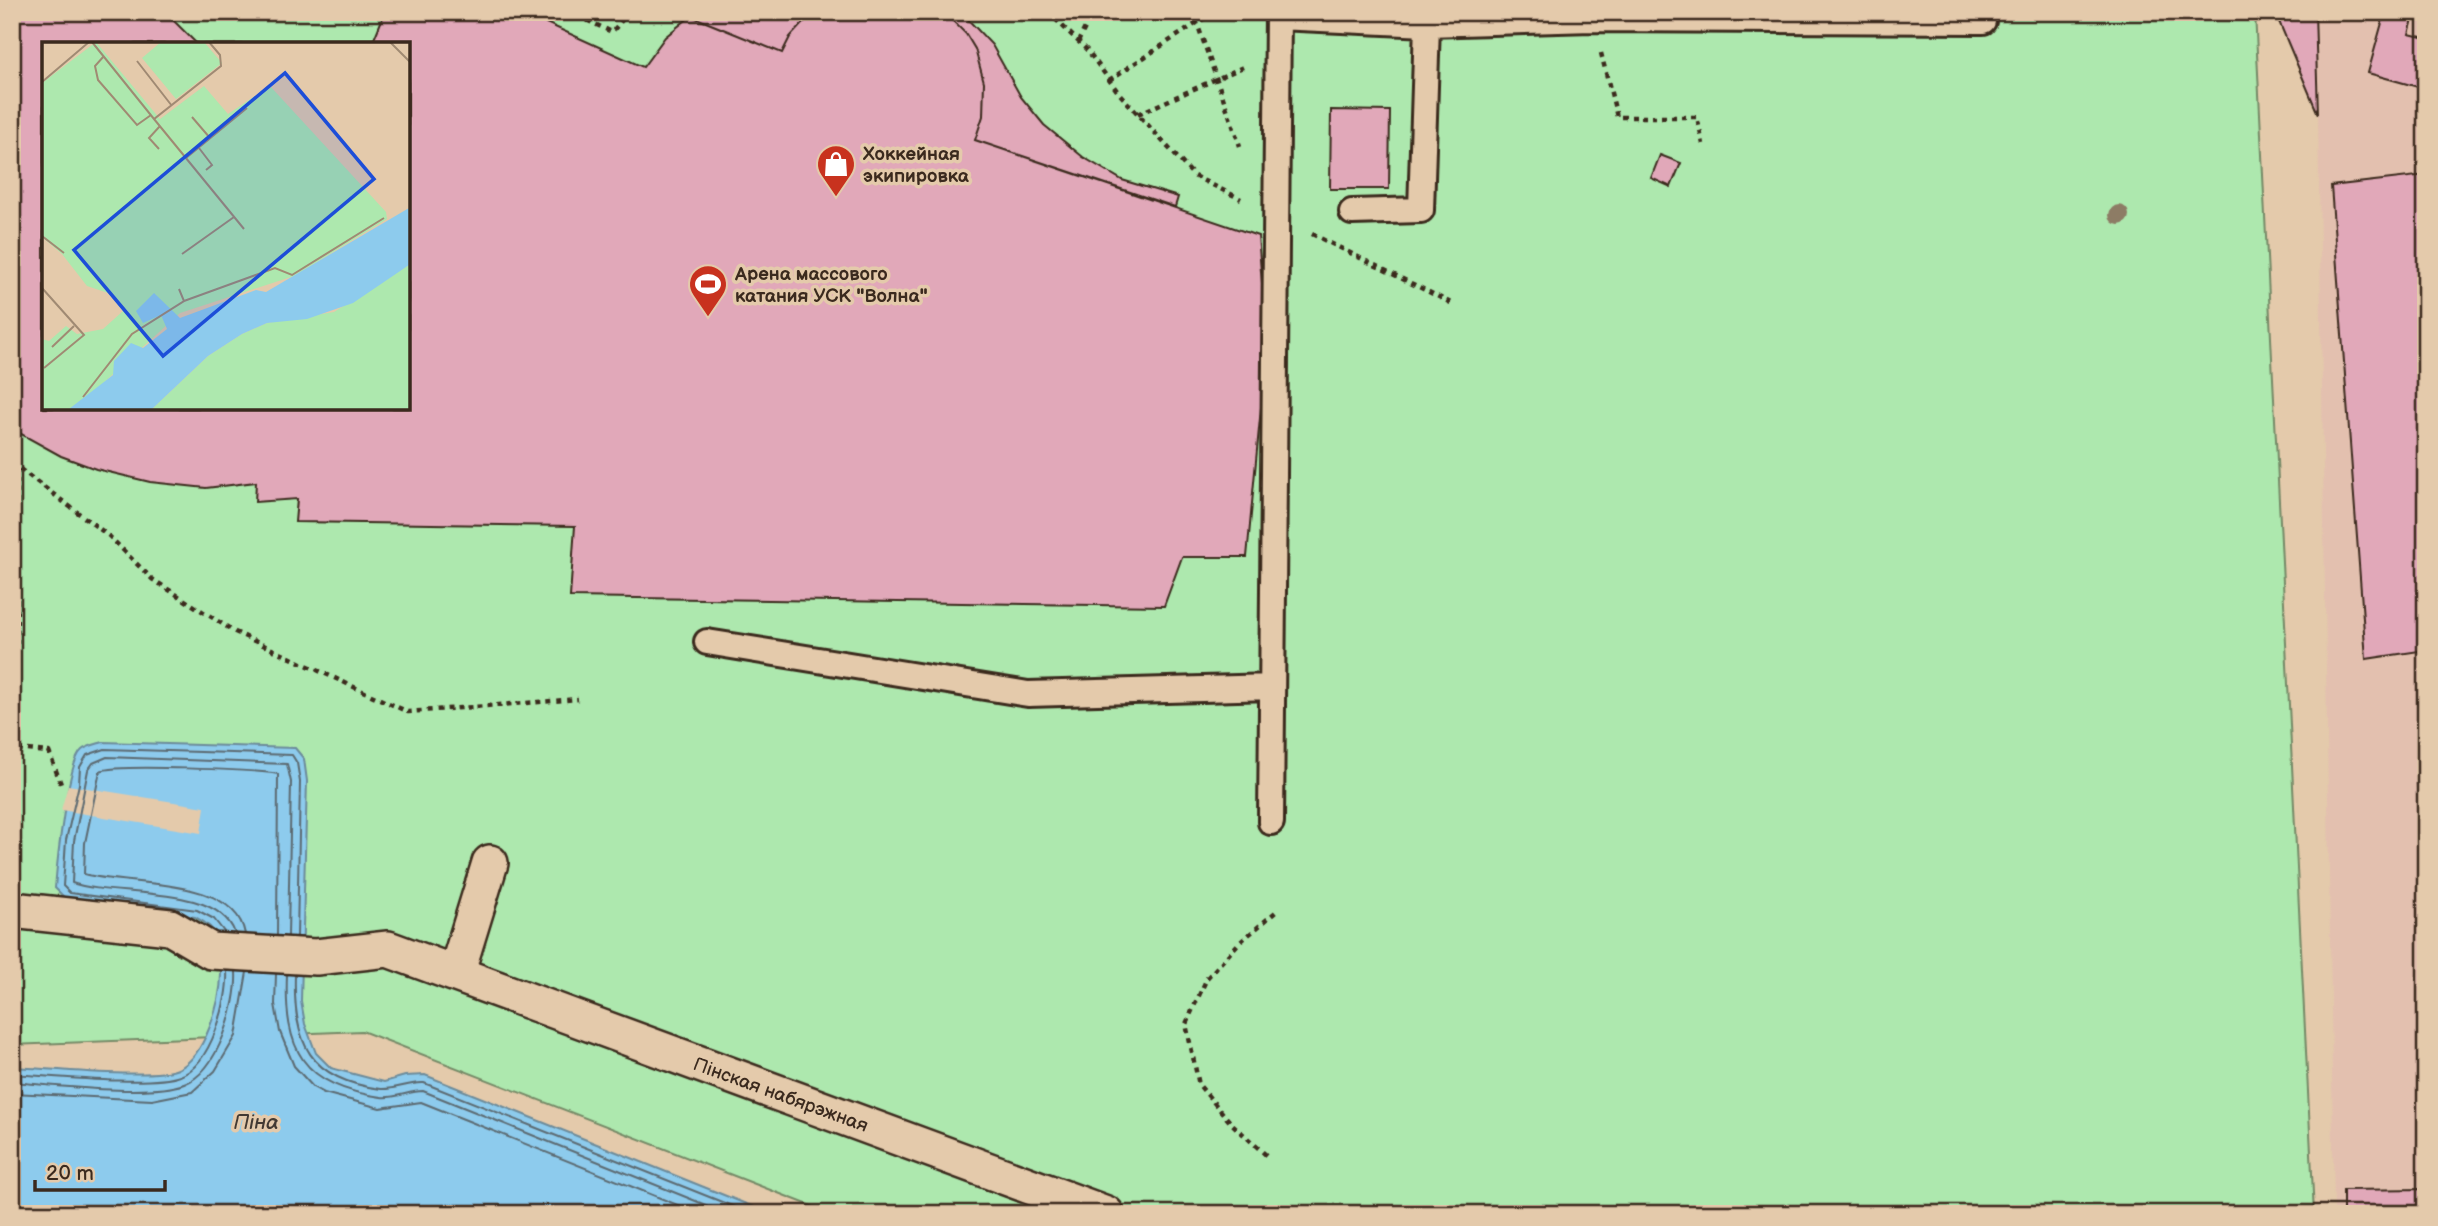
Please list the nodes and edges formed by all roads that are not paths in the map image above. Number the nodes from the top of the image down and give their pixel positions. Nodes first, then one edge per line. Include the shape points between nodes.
1 (1278, 15) edge
2 (1561, 16) edge
3 (1983, 21) dead end
4 (1427, 23) junction
5 (1352, 212) dead end
6 (707, 642) dead end
7 (1272, 687) junction
8 (1271, 822) dead end
9 (490, 863) dead end
10 (12, 910) edge
11 (456, 974) junction
12 (1106, 1214) edge

1 - 4 lane
1 - 7 lane
2 - 3 lane
2 - 4 lane
4 - 5 lane via 1421,210
6 - 7 lane via 1028,694
7 - 8 lane
9 - 11 street
10 - 11 street, Пінская набярэжная via 170,927 211,951 316,957 388,949
11 - 12 street, Пінская набярэжная

